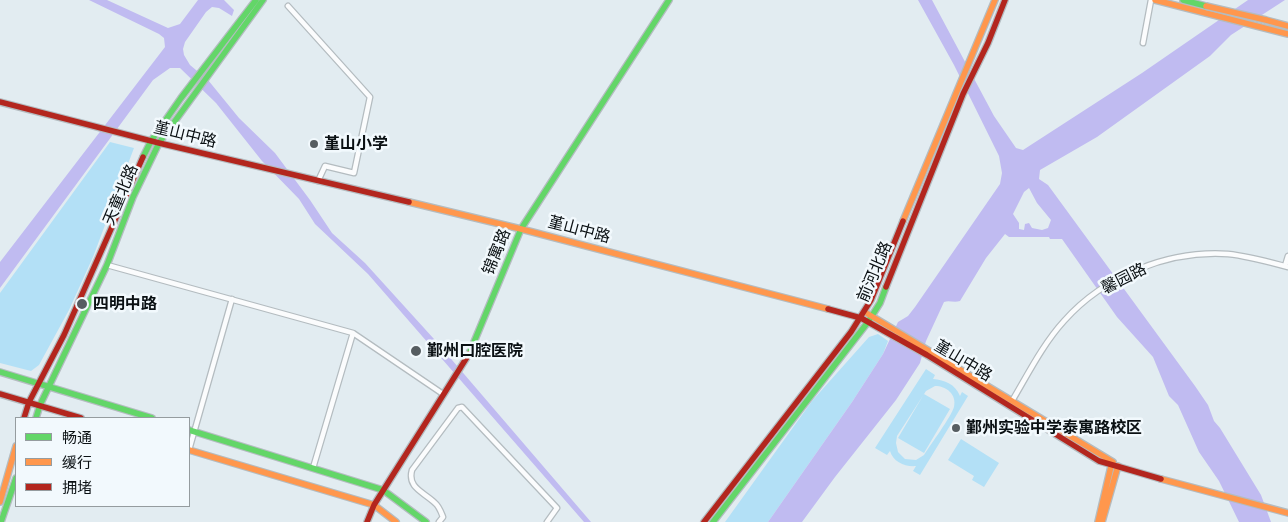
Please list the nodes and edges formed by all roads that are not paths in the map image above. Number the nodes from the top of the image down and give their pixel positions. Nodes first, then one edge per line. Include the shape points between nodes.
1 (256, 0) edge
2 (263, 0) edge
3 (669, 0) edge
4 (995, 0) edge
5 (1005, 0) edge
6 (1156, 0) edge
7 (1184, 0) edge
8 (288, 6) dead end
9 (1205, 9) junction
10 (1288, 26) edge
11 (1288, 34) edge
12 (1143, 43) dead end
13 (0, 102) edge
14 (151, 141) junction
15 (159, 143) junction
16 (318, 181) junction
17 (521, 229) junction
18 (1288, 256) edge
19 (107, 265) junction
20 (1287, 266) edge
21 (232, 299) junction
22 (864, 312) junction
23 (861, 318) junction
24 (869, 319) junction
25 (353, 333) junction
26 (928, 353) junction
27 (0, 372) edge
28 (39, 383) junction
29 (50, 386) junction
30 (0, 394) edge
31 (443, 394) junction
32 (1012, 401) junction
33 (29, 402) junction
34 (40, 405) junction
35 (24, 417) edge
36 (36, 417) edge
37 (78, 417) edge
38 (149, 417) edge
39 (192, 430) edge
40 (190, 443) edge
41 (15, 450) edge
42 (190, 450) edge
43 (1112, 463) junction
44 (1118, 466) junction
45 (313, 468) junction
46 (15, 480) edge
47 (383, 490) junction
48 (0, 502) edge
49 (374, 505) junction
50 (3, 509) edge
51 (1287, 512) edge
52 (1, 522) edge
53 (366, 522) edge
54 (396, 522) edge
55 (426, 522) edge
56 (439, 522) edge
57 (547, 522) edge
58 (704, 522) edge
59 (713, 522) edge
60 (1098, 522) edge
61 (1102, 522) edge

1 - 14 main road
2 - 15 main road, 天童北路
3 - 17 main road, 锦寓路
4 - 22 main road, 前河北路
5 - 24 main road, 前河北路 via 963,94 880,303
6 - 9 main road
6 - 12 street
7 - 9 main road
8 - 16 street via 370,97 354,173 325,166
9 - 10 main road, bridge
9 - 11 main road
13 - 14 main road, 堇山中路
14 - 15 main road, 堇山中路
14 - 28 main road via 64,335
15 - 16 main road, 堇山中路
15 - 19 main road, 天童北路 via 133,197
16 - 17 main road, 堇山中路
17 - 23 main road, 堇山中路
17 - 31 main road, 锦寓路 via 471,351
18 - 20 street
19 - 21 street
19 - 29 main road, 天童北路
20 - 32 street, 馨园路 via 1229,254 1198,254 1161,261 1123,276 1087,299 1064,321
21 - 25 street
21 - 39 street
22 - 23 main road, 前河北路
22 - 24 main road, 堇山中路
23 - 24 main road, 堇山中路
23 - 58 main road, 前河北路
24 - 26 main road, 堇山中路
24 - 59 main road, 前河北路
25 - 31 street
25 - 45 street
26 - 32 main road, 堇山中路
26 - 43 main road, 堇山中路 via 1099,461
27 - 28 main road
28 - 29 main road
28 - 33 main road
29 - 34 main road, 天童北路
29 - 38 main road
30 - 33 main road
31 - 47 main road, 锦寓路
32 - 43 main road, 堇山中路
33 - 34 main road
33 - 35 main road
34 - 36 main road, 天童北路
34 - 37 main road
39 - 40 street
39 - 45 main road
41 - 48 main road
42 - 49 main road
43 - 44 main road, 堇山中路
43 - 60 main road
44 - 51 main road, 堇山中路
44 - 61 main road
45 - 47 main road
46 - 50 main road
47 - 49 main road, 锦寓路
47 - 55 main road
49 - 53 main road, 锦寓路
49 - 54 main road
50 - 52 main road
56 - 57 street via 443,517 437,504 413,485 410,478 412,470 458,408 462,407 557,508

